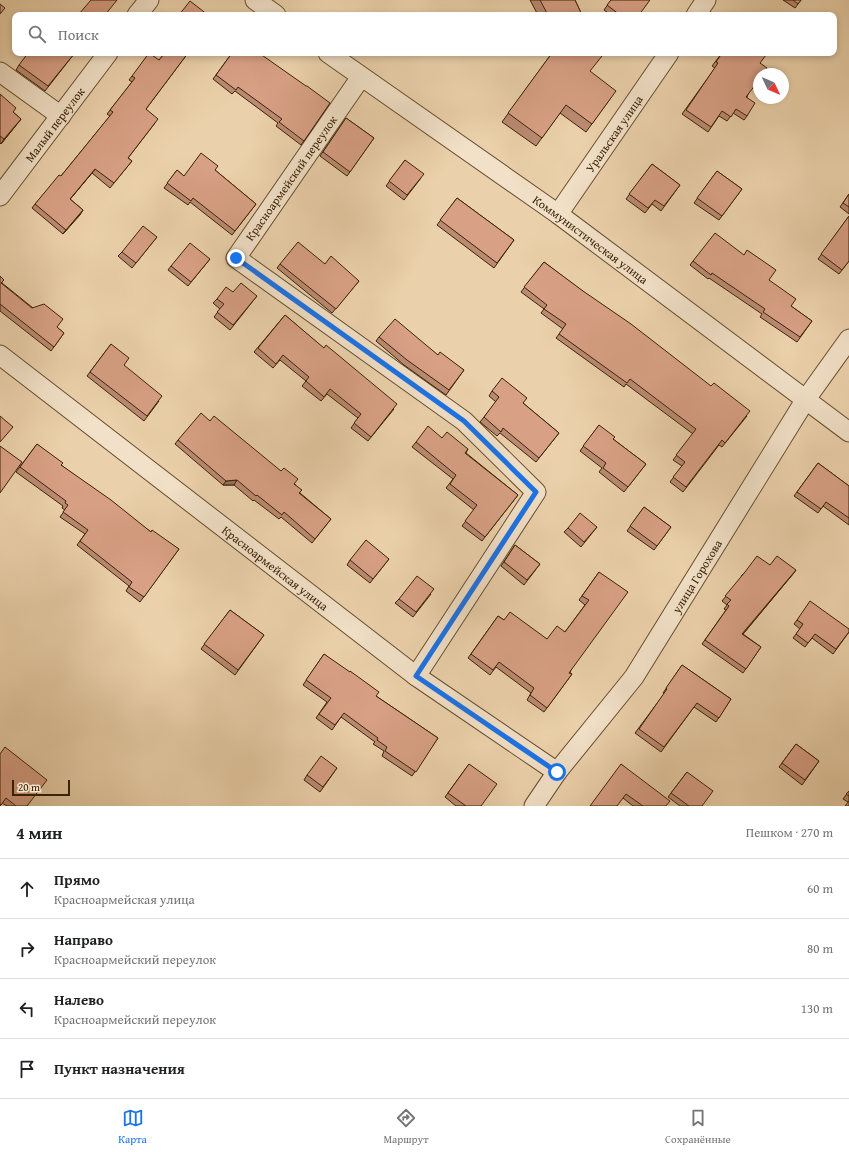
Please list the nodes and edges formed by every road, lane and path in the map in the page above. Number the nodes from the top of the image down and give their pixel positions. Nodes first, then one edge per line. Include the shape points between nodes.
1 (149, 0) edge
2 (255, 0) edge
3 (706, 0) edge
4 (139, 12) edge
5 (272, 12) edge
6 (698, 12) edge
7 (106, 56) edge
8 (332, 56) edge
9 (667, 56) edge
10 (0, 72) edge
11 (361, 77) junction
12 (61, 116) junction
13 (0, 196) edge
14 (558, 214) junction
15 (849, 339) edge
16 (0, 355) edge
17 (806, 399) junction
18 (849, 432) edge
19 (416, 676) junction
20 (557, 772) junction
21 (534, 806) edge

1 - 4 street
2 - 5 street
3 - 6 street
7 - 12 street, Малый переулок
8 - 11 street, Коммунистическая улица
9 - 14 street, Уральская улица
10 - 12 street
11 - 14 street, Коммунистическая улица
11 - 19 street, Красноармейский переулок via 236,258 464,421 536,492
12 - 13 street, Малый переулок
14 - 17 street, Коммунистическая улица
15 - 17 street, улица Горохова
16 - 19 street, Красноармейская улица
17 - 18 street, Коммунистическая улица
17 - 20 street, улица Горохова via 634,677
19 - 20 street, Красноармейская улица
20 - 21 street, улица Горохова

